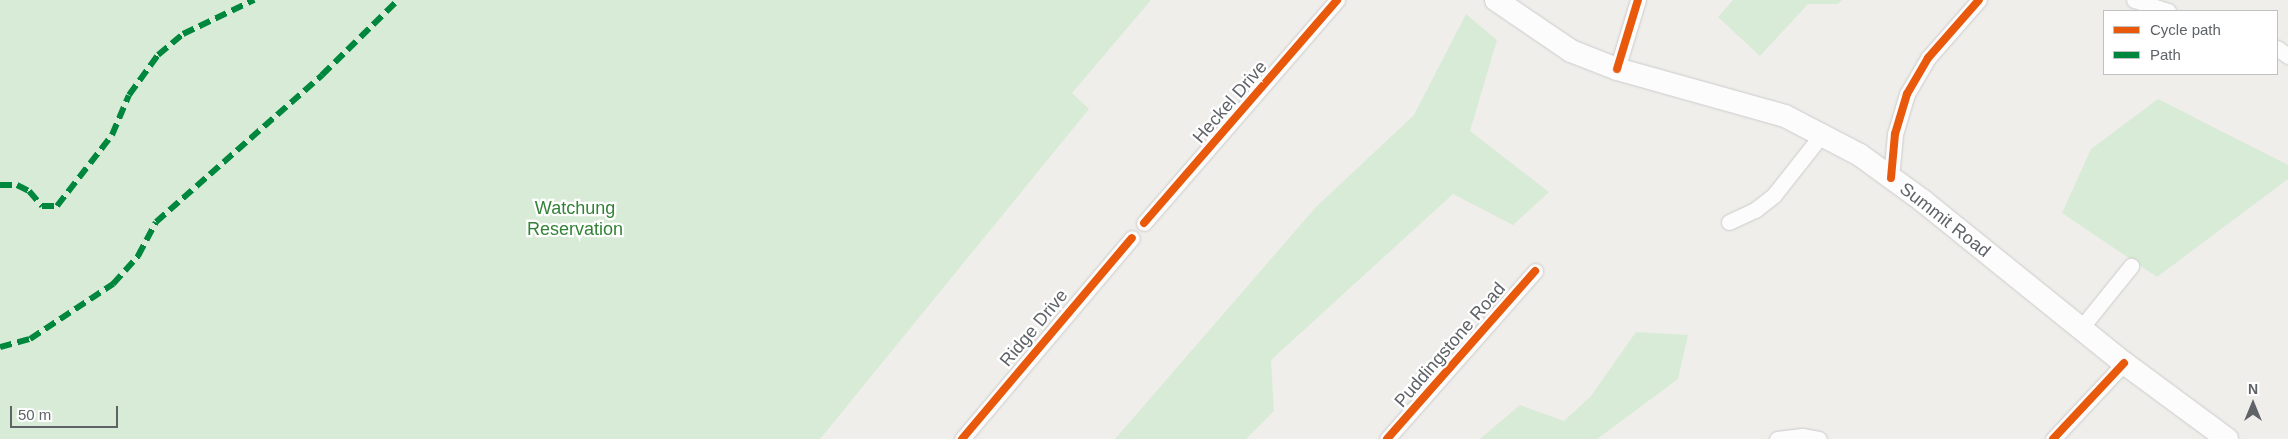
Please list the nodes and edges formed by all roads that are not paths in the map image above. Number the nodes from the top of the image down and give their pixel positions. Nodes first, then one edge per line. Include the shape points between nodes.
1 (1337, 0) edge
2 (1496, 0) edge
3 (1638, 0) edge
4 (1979, 0) edge
5 (2134, 0) edge
6 (2165, 10) edge
7 (1616, 69) junction
8 (1824, 134) junction
9 (1890, 178) junction
10 (1729, 222) dead end
11 (1144, 223) dead end
12 (1132, 238) dead end
13 (2131, 266) dead end
14 (1535, 271) dead end
15 (2081, 328) junction
16 (2124, 363) junction
17 (962, 439) edge
18 (1387, 439) edge
19 (1777, 439) edge
20 (1819, 439) edge
21 (2053, 439) edge
22 (2227, 439) edge

1 - 11 street, Heckel Drive
2 - 7 main road, Summit Road via 1571,51
3 - 7 street
4 - 9 street via 1928,58 1907,94 1894,134
5 - 6 street
7 - 8 main road, Summit Road via 1785,116
8 - 9 main road, Summit Road
8 - 10 street via 1774,195 1755,210
9 - 15 main road, Summit Road
12 - 17 street, Ridge Drive
13 - 15 street
14 - 18 street, Puddingstone Road
15 - 16 main road, Summit Road
16 - 21 street
16 - 22 main road, Summit Road
19 - 20 street via 1802,436

